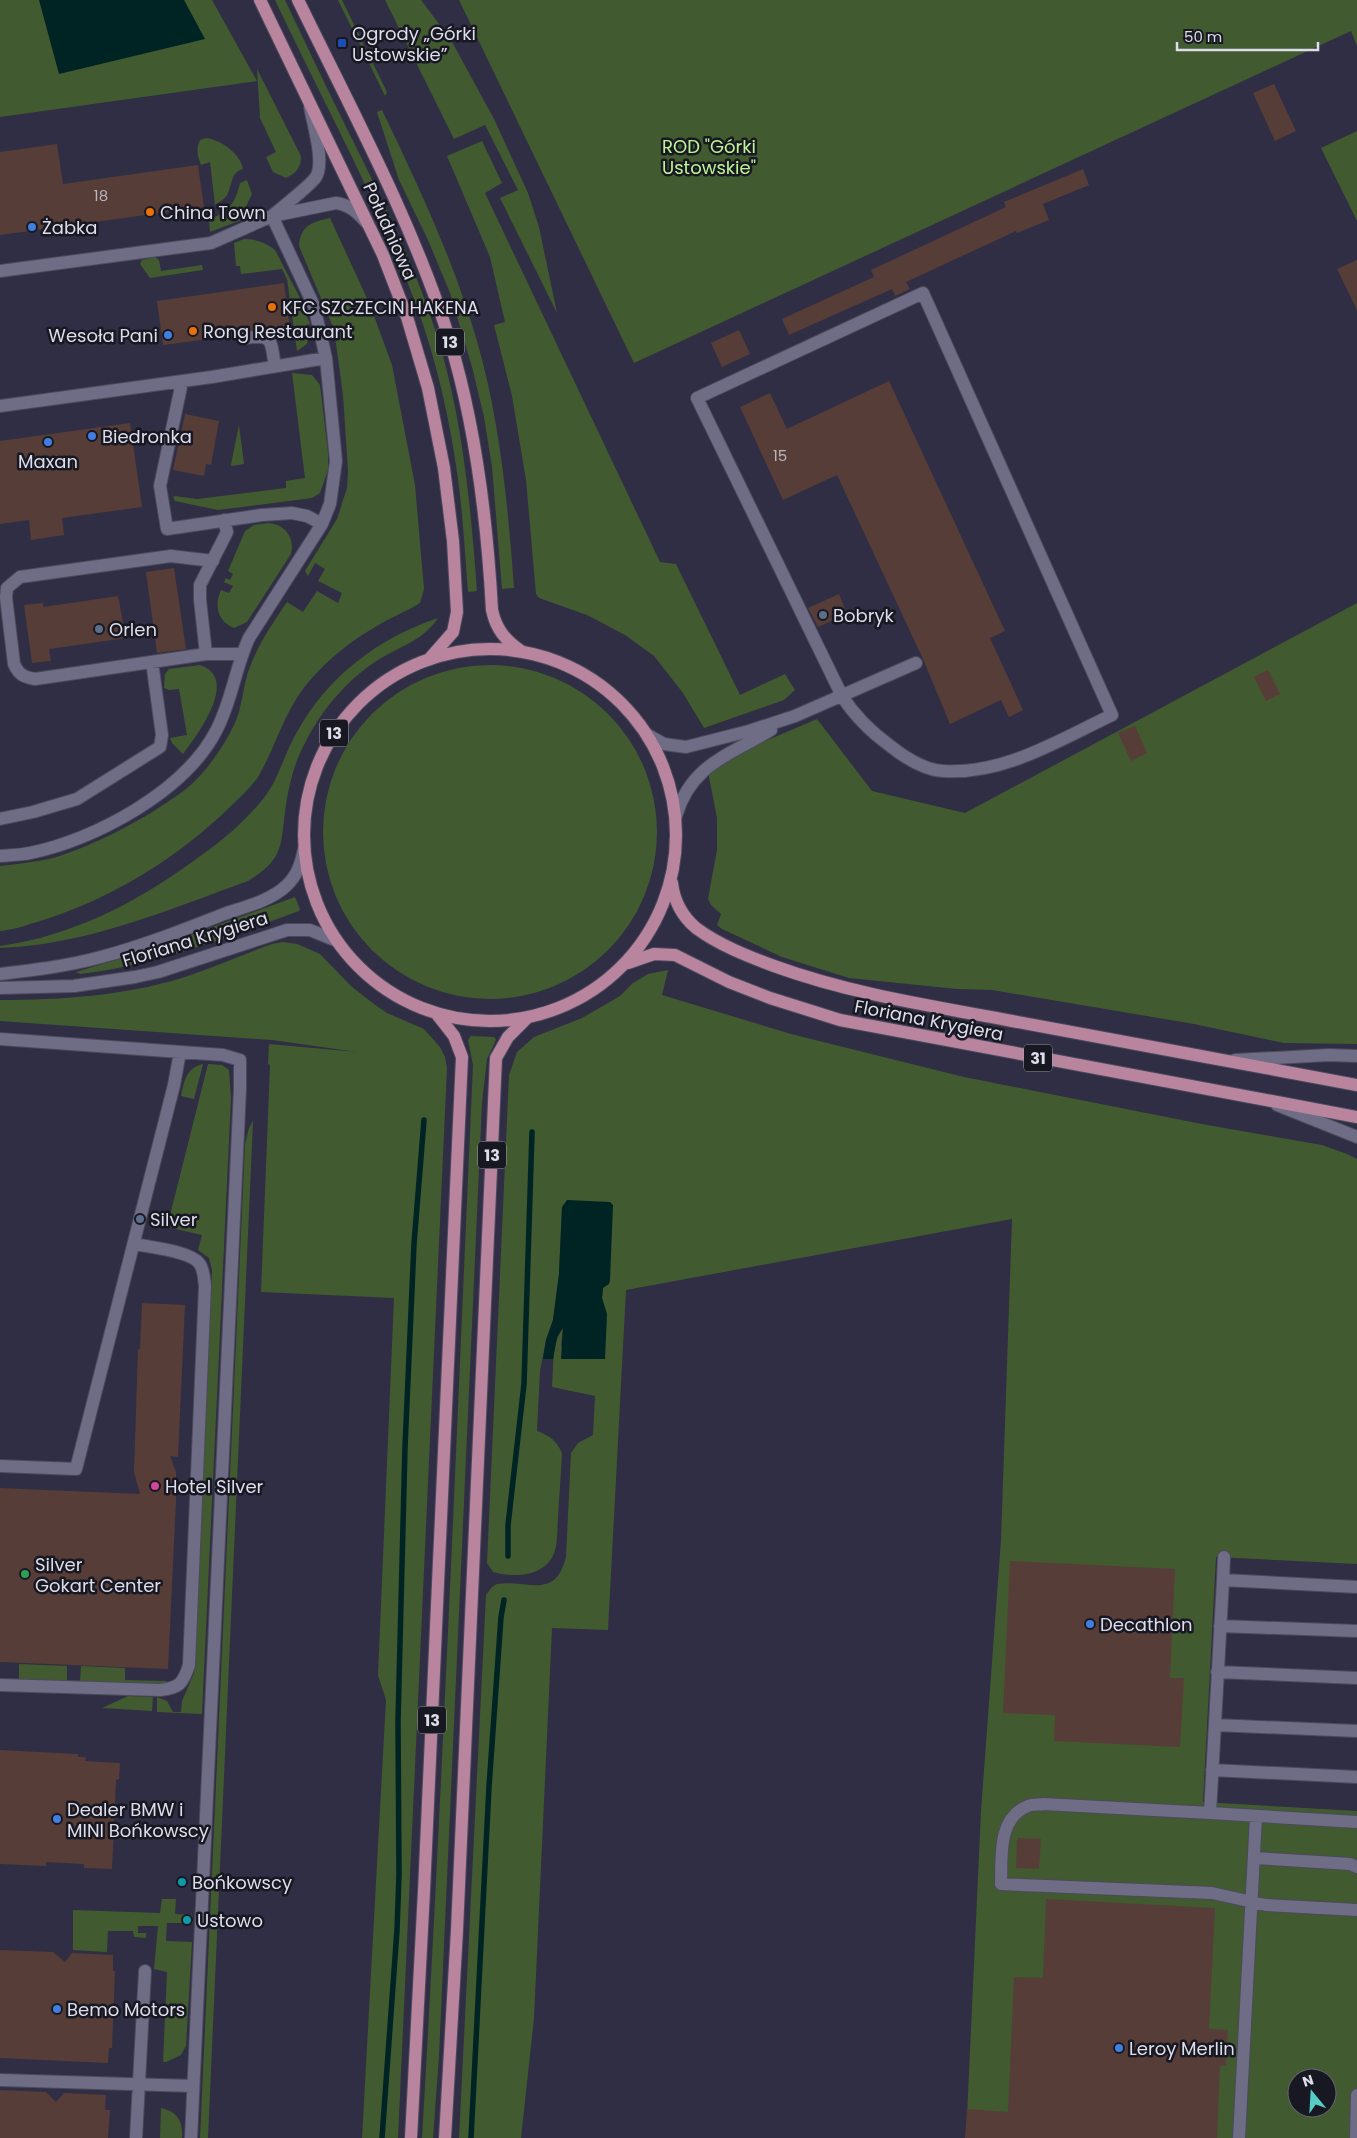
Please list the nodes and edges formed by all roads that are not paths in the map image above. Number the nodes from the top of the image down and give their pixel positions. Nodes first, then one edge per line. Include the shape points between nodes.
1 (260, 0) edge
2 (298, 0) edge
3 (308, 98) junction
4 (272, 216) junction
5 (372, 230) junction
6 (0, 271) edge
7 (246, 338) dead end
8 (326, 358) junction
9 (274, 361) dead end
10 (182, 382) junction
11 (0, 406) edge
12 (224, 520) junction
13 (322, 524) junction
14 (213, 561) junction
15 (521, 651) junction
16 (206, 654) junction
17 (242, 654) junction
18 (429, 659) junction
19 (152, 662) junction
20 (916, 663) dead end
21 (842, 696) junction
22 (795, 716) junction
23 (648, 735) junction
24 (676, 816) junction
25 (0, 819) edge
26 (304, 849) junction
27 (0, 856) edge
28 (672, 877) junction
29 (337, 942) junction
30 (624, 965) junction
31 (0, 974) edge
32 (0, 988) edge
33 (436, 1013) junction
34 (529, 1017) junction
35 (0, 1039) edge
36 (180, 1052) junction
37 (1357, 1056) edge
38 (1224, 1060) junction
39 (1357, 1084) edge
40 (1263, 1100) junction
41 (1357, 1117) edge
42 (1357, 1137) edge
43 (134, 1244) junction
44 (0, 1466) edge
45 (1224, 1557) dead end
46 (1223, 1580) junction
47 (1357, 1587) edge
48 (1220, 1626) junction
49 (1357, 1631) edge
50 (1217, 1672) junction
51 (1357, 1678) edge
52 (0, 1685) edge
53 (1214, 1725) junction
54 (1357, 1731) edge
55 (1212, 1770) junction
56 (1357, 1777) edge
57 (1210, 1813) junction
58 (1256, 1816) junction
59 (1357, 1822) edge
60 (1255, 1858) junction
61 (1357, 1867) edge
62 (1251, 1902) junction
63 (1357, 1910) edge
64 (144, 1971) dead end
65 (0, 2080) edge
66 (138, 2085) junction
67 (193, 2086) junction
68 (1357, 2095) edge
69 (136, 2138) edge
70 (191, 2138) edge
71 (411, 2138) edge
72 (445, 2138) edge
73 (1238, 2138) edge
74 (1356, 2138) edge

1 - 3 main road, Południowa / 13
2 - 15 main road, Południowa / 13 via 396,202 441,312 459,372 475,448 483,499 492,610 503,636
3 - 4 street via 319,167 316,177
3 - 5 main road, Południowa / 13
4 - 5 street via 336,203 346,204 358,212
4 - 6 street via 211,243
4 - 8 street via 314,306
5 - 18 main road, Południowa / 13 via 396,285 417,349 446,477 457,612 453,632
7 - 9 street via 267,337 271,341
8 - 10 street
8 - 13 street via 336,461 330,504
10 - 11 street
10 - 12 street via 160,486 167,529
12 - 13 street via 292,513
12 - 14 street via 227,532
13 - 17 street
14 - 16 street via 200,585
14 - 19 street via 171,556 20,577 7,588 14,664 24,677 36,679
15 - 18 main road via 475,649
15 - 23 main road, 13 via 566,665 594,680 618,699
16 - 17 street
16 - 19 street
17 - 27 street via 227,710 215,734 198,758 166,788 99,829 38,850
18 - 26 main road, 13 via 374,689 333,735 318,763 308,793
19 - 25 street via 162,735 160,747 77,799
20 - 21 street
21 - 21 street via 696,398 922,293 1112,715 1018,759 980,769 942,771 909,760 883,741 854,714
21 - 22 street
22 - 23 street via 686,747 664,744
22 - 24 street via 708,765 686,790
23 - 24 main road, 13 via 668,777
24 - 28 main road, 13
26 - 29 main road, 13 via 315,900
26 - 31 street, Floriana Krygiera via 300,867 291,881 259,901 173,934 100,957
28 - 30 main road, 13 via 652,928
28 - 38 main road, Floriana Krygiera / 31 via 679,908 697,928 752,958 811,979 881,996
29 - 32 street, Floriana Krygiera via 310,930 287,930 135,977 74,986
29 - 33 main road, 13 via 380,986 407,1002
30 - 34 main road, 13 via 587,994 559,1008
30 - 40 main road, Floriana Krygiera / 31 via 654,954 675,955 729,982 791,1006 840,1020
33 - 34 main road, 13 via 482,1021
33 - 71 main road, 13 via 454,1036 462,1057
34 - 72 main road, 13 via 508,1037 496,1058
35 - 36 street
36 - 43 street
36 - 67 street via 223,1055 240,1060
37 - 38 street, Floriana Krygiera
38 - 39 main road, Floriana Krygiera / 31
40 - 41 main road, Floriana Krygiera / 31
40 - 42 street
43 - 44 street via 76,1469
43 - 52 street via 189,1256 199,1262 205,1286 189,1666 185,1679 175,1689
45 - 46 street
46 - 47 street
46 - 48 street
48 - 49 street
48 - 50 street
50 - 51 street
50 - 53 street
53 - 54 street
53 - 55 street
55 - 56 street
55 - 57 street
57 - 58 street
57 - 62 street via 1044,1804 1028,1806 1009,1821 1004,1833 1001,1884 1212,1892
58 - 59 street
58 - 60 street
60 - 61 street
60 - 62 street
62 - 63 street
62 - 73 street
64 - 66 street
65 - 66 street
66 - 67 street
66 - 69 street
67 - 70 street
68 - 74 street

